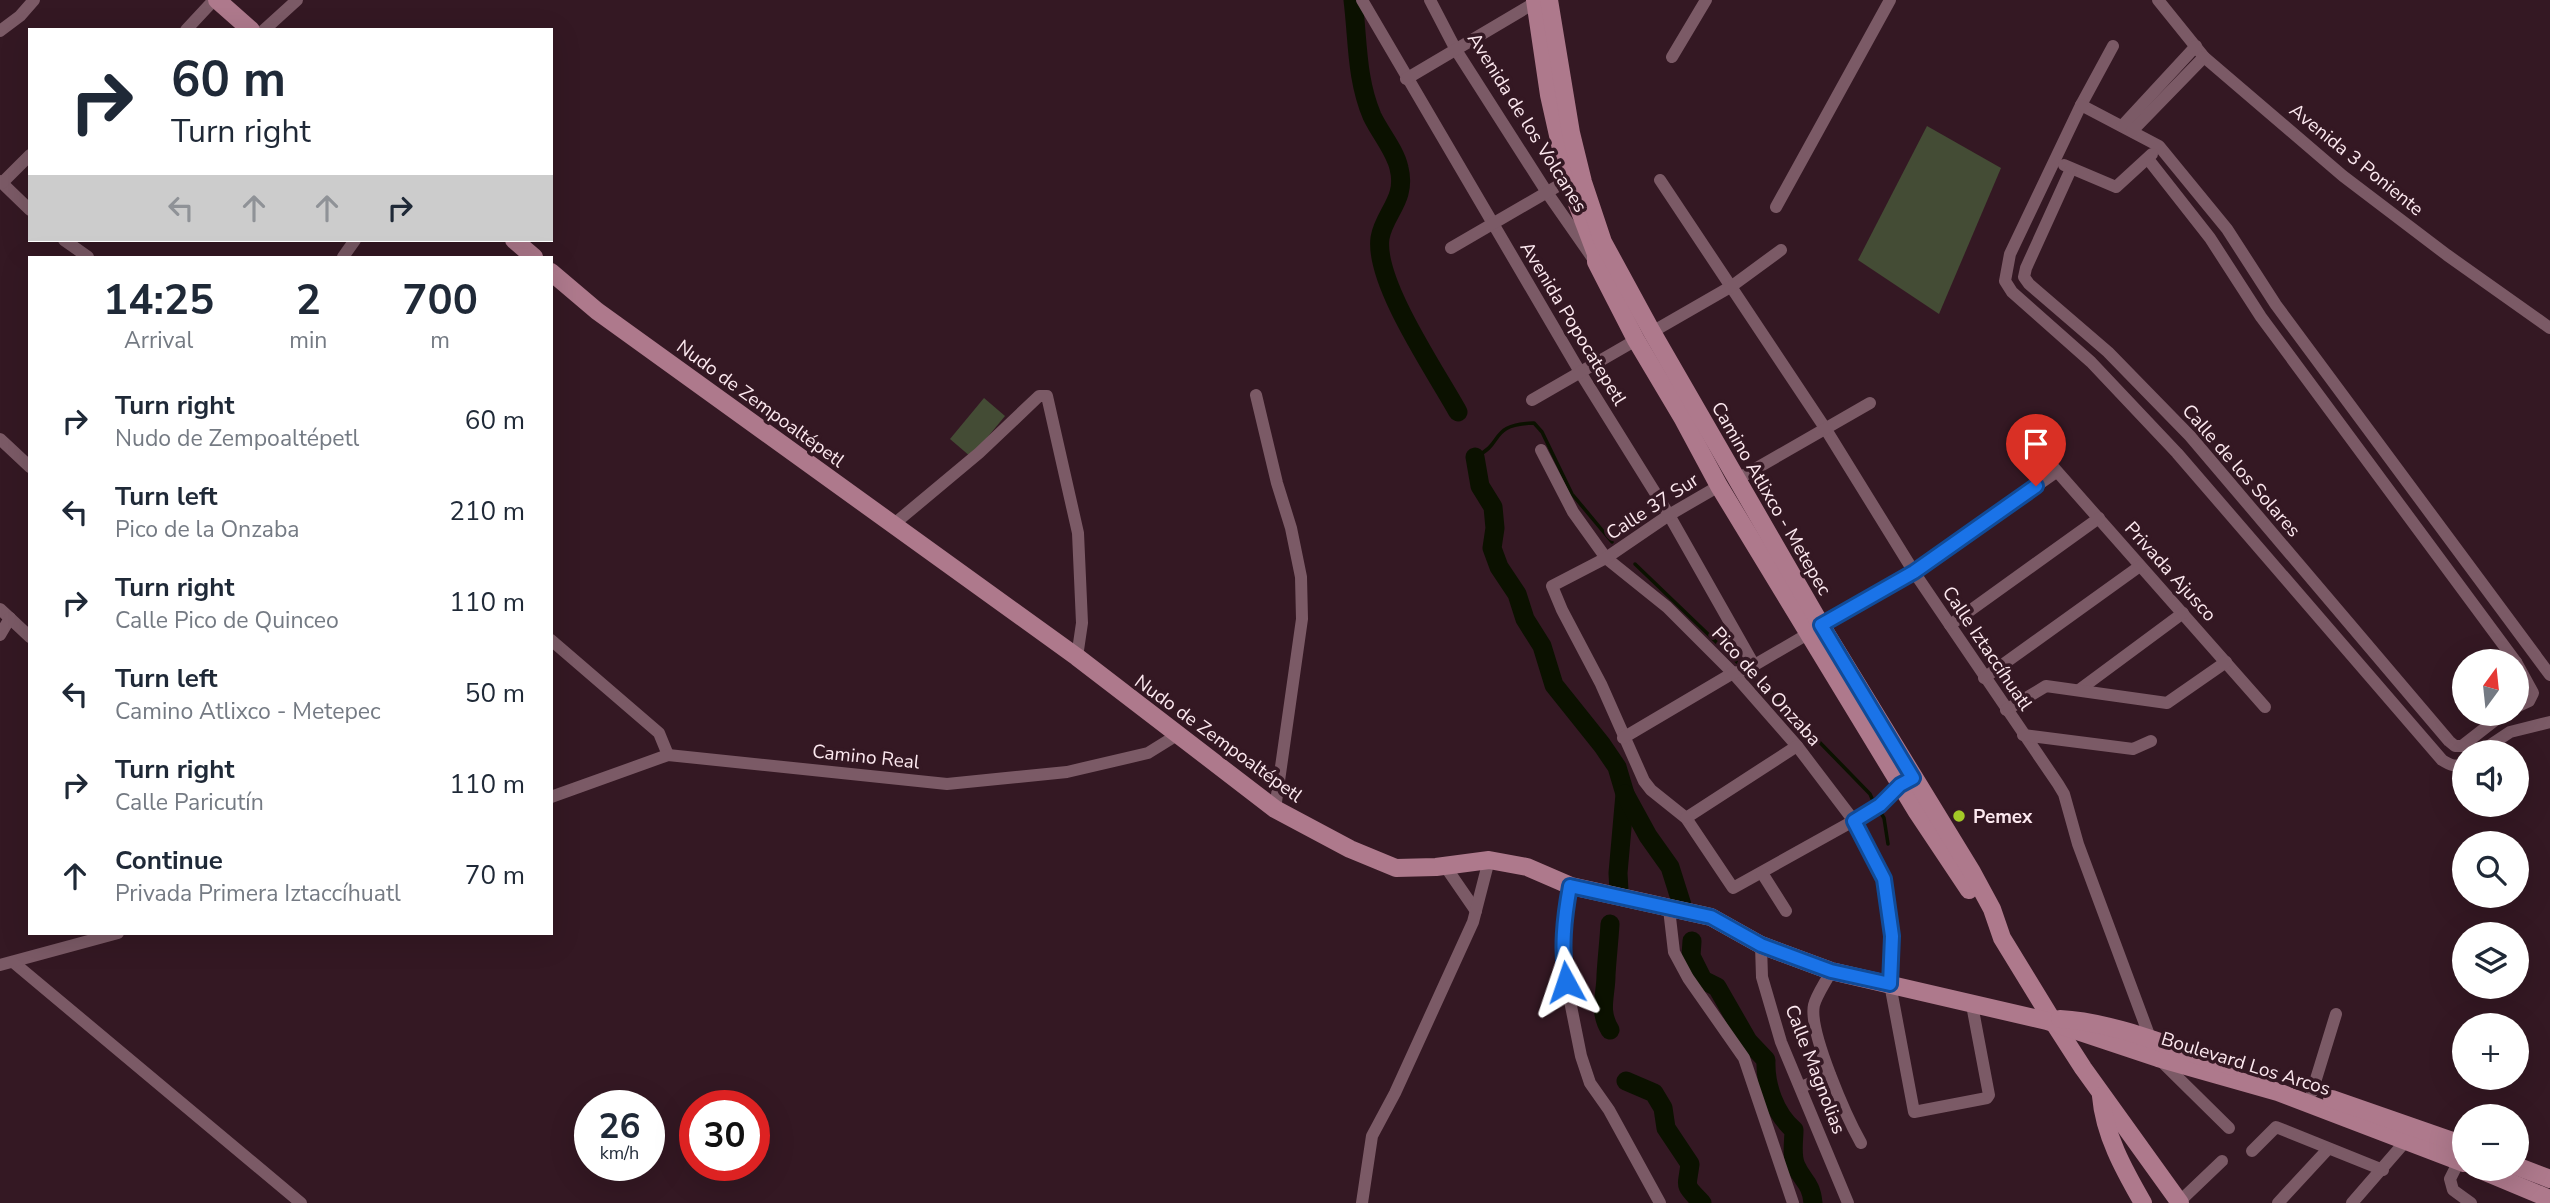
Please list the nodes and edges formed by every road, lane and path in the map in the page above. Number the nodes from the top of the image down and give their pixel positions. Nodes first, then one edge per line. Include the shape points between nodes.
1 (34, 0) edge
2 (216, 0) edge
3 (297, 0) edge
4 (1362, 0) edge
5 (1430, 0) edge
6 (1706, 0) edge
7 (1890, 0) edge
8 (2158, 0) edge
9 (1540, 1) edge
10 (188, 28) edge
11 (249, 28) edge
12 (266, 28) edge
13 (0, 31) edge
14 (2113, 46) dead end
15 (2196, 46) junction
16 (1456, 50) junction
17 (1672, 57) dead end
18 (2204, 57) junction
19 (1406, 79) junction
20 (2081, 105) junction
21 (2127, 129) junction
22 (2159, 146) junction
23 (28, 157) edge
24 (2148, 159) junction
25 (2055, 160) junction
26 (2071, 169) junction
27 (1569, 180) junction
28 (1660, 180) dead end
29 (1, 182) edge
30 (1548, 194) junction
31 (1776, 207) dead end
32 (28, 208) edge
33 (1493, 223) junction
34 (67, 242) edge
35 (516, 242) edge
36 (1451, 248) dead end
37 (1782, 250) dead end
38 (87, 256) edge
39 (533, 256) edge
40 (1596, 262) junction
41 (553, 274) edge
42 (1732, 286) junction
43 (2276, 305) junction
44 (2261, 317) junction
45 (2550, 328) edge
46 (1652, 332) junction
47 (1636, 340) junction
48 (1580, 372) junction
49 (1256, 395) dead end
50 (1532, 400) dead end
51 (1870, 404) dead end
52 (1825, 428) junction
53 (2190, 436) junction
54 (0, 439) edge
55 (1541, 450) dead end
56 (2177, 453) junction
57 (2047, 460) dead end
58 (28, 465) edge
59 (2056, 472) junction
60 (1736, 480) junction
61 (1719, 486) junction
62 (1669, 515) junction
63 (2099, 518) junction
64 (894, 524) junction
65 (2451, 543) junction
66 (2437, 552) junction
67 (1606, 558) junction
68 (2140, 566) junction
69 (1914, 572) junction
70 (5, 613) edge
71 (2183, 613) junction
72 (1950, 625) junction
73 (1814, 629) junction
74 (2354, 629) junction
75 (0, 635) edge
76 (28, 635) edge
77 (2339, 640) junction
78 (553, 642) edge
79 (2507, 649) edge
80 (1077, 657) junction
81 (2226, 662) junction
82 (1754, 665) junction
83 (1733, 673) junction
84 (2550, 675) edge
85 (1984, 678) junction
86 (2529, 683) edge
87 (2079, 690) junction
88 (2529, 701) edge
89 (2265, 707) dead end
90 (2006, 710) junction
91 (2550, 722) edge
92 (2487, 726) edge
93 (2483, 729) junction
94 (1177, 735) junction
95 (2024, 735) junction
96 (1623, 738) junction
97 (2490, 740) edge
98 (2499, 740) edge
99 (2151, 741) dead end
100 (1797, 746) junction
101 (668, 755) junction
102 (2452, 765) edge
103 (1907, 782) junction
104 (553, 796) edge
105 (1275, 809) junction
106 (1686, 818) junction
107 (1854, 821) junction
108 (1489, 860) junction
109 (1445, 866) junction
110 (1762, 873) junction
111 (1570, 886) junction
112 (1669, 909) junction
113 (1476, 911) junction
114 (1786, 911) dead end
115 (111, 935) edge
116 (1761, 945) junction
117 (6, 964) edge
118 (1831, 971) junction
119 (1890, 984) junction
120 (1972, 1005) junction
121 (2336, 1014) dead end
122 (2051, 1021) junction
123 (2151, 1040) junction
124 (2158, 1058) junction
125 (1830, 1075) junction
126 (1801, 1087) junction
127 (2101, 1092) junction
128 (2312, 1092) junction
129 (2229, 1128) dead end
130 (2407, 1136) junction
131 (1861, 1143) dead end
132 (2328, 1149) junction
133 (2252, 1151) dead end
134 (2452, 1152) edge
135 (2221, 1161) dead end
136 (2382, 1170) junction
137 (2529, 1171) edge
138 (2452, 1177) edge
139 (2550, 1179) edge
140 (2507, 1181) edge
141 (2549, 1198) edge
142 (301, 1203) edge
143 (1362, 1203) edge
144 (1660, 1203) edge
145 (1794, 1203) edge
146 (1848, 1203) edge
147 (2143, 1203) edge
148 (2180, 1203) edge
149 (2278, 1203) edge
150 (2352, 1203) edge
151 (2471, 1203) edge

1 - 13 street
2 - 10 street
2 - 11 main road
3 - 12 street
4 - 19 street, Avenida Popocatepetl
5 - 16 street, Avenida de los Volcanes
6 - 17 street
7 - 31 street
8 - 15 street, Avenida 3 Poniente
9 - 16 street
9 - 27 main road via 1549,95
9 - 46 main road, Camino Atlixco - Metepec via 1583,182 1603,242
14 - 20 street, Calle de los Solares
15 - 18 street, Avenida 3 Poniente
15 - 21 street
16 - 19 street
16 - 30 street, Avenida de los Volcanes
18 - 21 street
18 - 45 street, Avenida 3 Poniente via 2343,176
19 - 33 street, Avenida Popocatepetl
20 - 21 street
20 - 25 street, Calle de los Solares
21 - 22 street
22 - 24 street
22 - 43 street via 2227,229
23 - 29 street
24 - 26 street via 2116,187
24 - 44 street via 2210,238
25 - 26 street
25 - 56 street, Calle de los Solares via 2010,254 2005,281 2091,362
26 - 53 street, Calle de los Solares via 2025,268 2025,277 2108,352
27 - 30 street
27 - 40 main road
28 - 42 street, Calle Iztaccíhuatl
29 - 32 street
30 - 33 street
30 - 40 street, Avenida de los Volcanes
33 - 36 street
33 - 48 street, Avenida Popocatepetl
34 - 38 street
35 - 39 main road
37 - 42 street
40 - 47 main road
41 - 64 main road, Nudo de Zempoaltépetl via 608,319
42 - 46 street
42 - 52 street, Calle Iztaccíhuatl
43 - 44 street
43 - 65 street
44 - 66 street
46 - 60 main road, Camino Atlixco - Metepec
47 - 48 street
47 - 61 main road
48 - 50 street
48 - 62 street, Avenida Popocatepetl
49 - 105 street via 1301,577 1302,619
51 - 52 street
52 - 60 street
52 - 69 street, Calle Iztaccíhuatl
53 - 56 street
53 - 74 street, Calle de los Solares
54 - 58 street
55 - 67 street, Pico de la Onzaba via 1573,512
56 - 77 street, Calle de los Solares
57 - 59 street, Privada Ajusco
59 - 63 street, Privada Ajusco
59 - 69 street
60 - 73 main road, Camino Atlixco - Metepec
61 - 62 street, Calle 37 Sur
61 - 73 main road
62 - 67 street, Calle 37 Sur
62 - 82 street, Avenida Popocatepetl
63 - 68 street, Privada Ajusco
63 - 72 street
64 - 80 main road, Nudo de Zempoaltépetl
64 - 80 street via 1039,396 1047,396 1078,533 1082,623
65 - 66 street
65 - 84 street
66 - 79 street
67 - 83 street, Pico de la Onzaba via 1667,607
67 - 96 street, Calle 37 Sur via 1552,586
68 - 71 street, Privada Ajusco
68 - 85 street
69 - 72 street, Calle Iztaccíhuatl
69 - 73 street
70 - 75 street
70 - 76 street
71 - 81 street, Privada Ajusco
71 - 87 street
72 - 85 street, Calle Iztaccíhuatl
73 - 82 street
73 - 103 main road
74 - 77 street
74 - 93 street, Calle de los Solares via 2455,746 2462,746
77 - 102 street, Calle de los Solares via 2442,760
78 - 101 street via 659,733
80 - 94 main road, Nudo de Zempoaltépetl
81 - 87 street via 2167,703
81 - 89 street, Privada Ajusco
82 - 83 street
83 - 96 street
83 - 100 street, Pico de la Onzaba
85 - 90 street, Calle Iztaccíhuatl
86 - 88 street via 2533,693
87 - 90 street via 2046,686
90 - 95 street, Calle Iztaccíhuatl
91 - 98 street via 2510,732
92 - 93 street, Calle de los Solares
93 - 97 street
94 - 101 street, Camino Real via 1148,753 1067,772 947,784
94 - 105 main road, Nudo de Zempoaltépetl
95 - 99 street via 2133,749
95 - 123 street, Calle Iztaccíhuatl via 2064,794
96 - 106 street via 1651,790
100 - 106 street
100 - 107 street, Pico de la Onzaba
101 - 104 street, Camino Real
103 - 107 street
103 - 122 main road
105 - 109 main road, Nudo de Zempoaltépetl via 1395,868
106 - 110 street via 1733,888
107 - 110 street
107 - 119 street, Pico de la Onzaba via 1884,879 1892,936
108 - 109 main road, Nudo de Zempoaltépetl
108 - 111 main road, Nudo de Zempoaltépetl via 1527,867
108 - 113 street
109 - 113 street
110 - 114 street
111 - 112 main road, Nudo de Zempoaltépetl
111 - 144 street via 1562,961 1581,1056 1590,1083
112 - 116 main road, Nudo de Zempoaltépetl via 1711,917
112 - 145 street via 1674,952 1744,1058
113 - 143 street via 1372,1136
115 - 117 street
116 - 118 main road, Nudo de Zempoaltépetl
116 - 126 street, Calle Magnolias via 1762,977 1781,1042
117 - 142 street
118 - 119 main road, Nudo de Zempoaltépetl
118 - 125 street via 1814,1004
119 - 120 main road, Nudo de Zempoaltépetl
119 - 120 street, Pico de la Onzaba via 1914,1112 1989,1095
120 - 122 main road, Nudo de Zempoaltépetl
121 - 128 street
122 - 123 main road, Boulevard Los Arcos via 2078,1020
122 - 124 main road, Boulevard Los Arcos
122 - 127 main road
123 - 124 street, Calle Iztaccíhuatl
123 - 128 main road, Boulevard Los Arcos
124 - 129 street
124 - 130 main road, Boulevard Los Arcos
125 - 126 street
125 - 131 street
126 - 146 street, Calle Magnolias
127 - 147 main road via 2102,1114 2121,1165
127 - 148 main road
128 - 130 main road, Boulevard Los Arcos
130 - 134 main road, Boulevard Los Arcos
130 - 136 street
132 - 133 street via 2276,1127
132 - 136 street
132 - 149 street
135 - 148 street
136 - 150 street
137 - 139 main road
138 - 151 street via 2453,1190
140 - 141 main road

